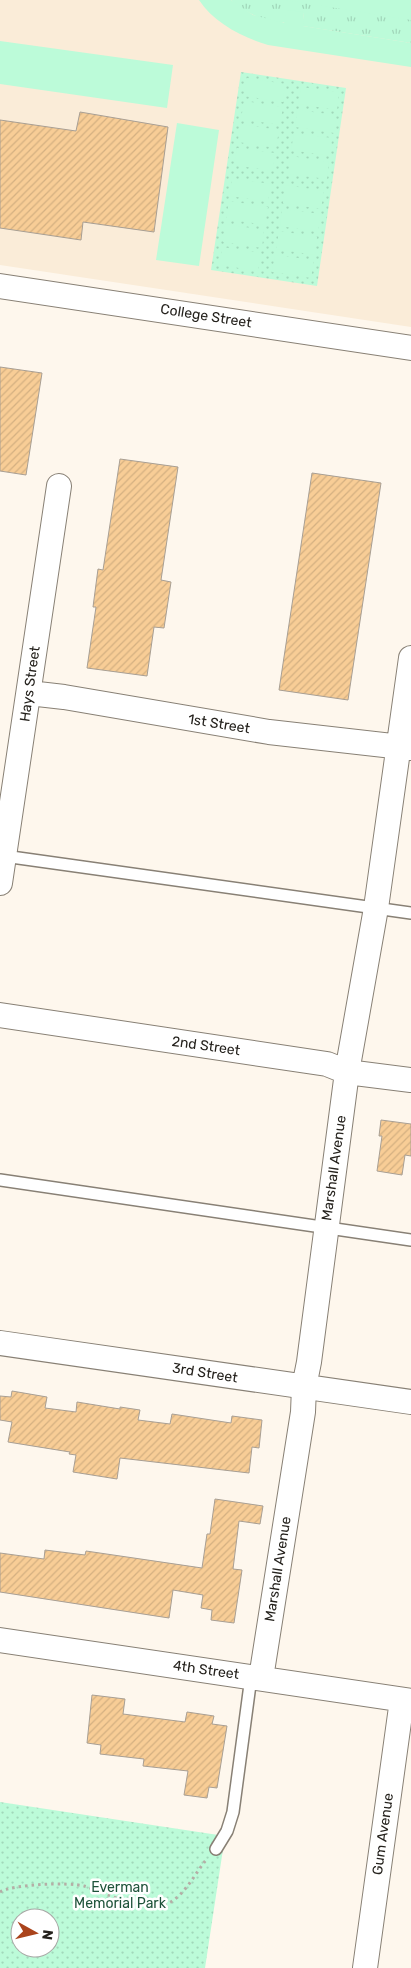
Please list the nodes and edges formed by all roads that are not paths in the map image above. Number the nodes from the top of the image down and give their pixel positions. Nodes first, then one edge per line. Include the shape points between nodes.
1 (0, 286) edge
2 (411, 348) edge
3 (59, 486) dead end
4 (411, 658) edge
5 (29, 692) junction
6 (405, 747) edge
7 (4, 856) junction
8 (0, 883) edge
9 (376, 908) junction
10 (411, 913) edge
11 (0, 1015) edge
12 (348, 1072) junction
13 (411, 1080) edge
14 (0, 1180) edge
15 (326, 1228) junction
16 (411, 1240) edge
17 (0, 1342) edge
18 (304, 1387) junction
19 (411, 1402) edge
20 (0, 1640) edge
21 (256, 1677) junction
22 (407, 1701) edge
23 (216, 1849) road end
24 (365, 1968) edge

1 - 2 street, College Street
3 - 5 street, Hays Street
4 - 6 street, Marshall Avenue
5 - 6 street, 1st Street via 269,732
5 - 7 street, Hays Street
6 - 9 street, Marshall Avenue
7 - 8 street, Hays Street
7 - 9 lane
9 - 10 lane
9 - 12 street, Marshall Avenue
11 - 12 street, 2nd Street via 327,1064
12 - 13 street, 2nd Street
12 - 15 street, Marshall Avenue
14 - 15 lane
15 - 16 lane
15 - 18 street, Marshall Avenue
17 - 18 street, 3rd Street
18 - 19 street, 3rd Street
18 - 21 street, Marshall Avenue via 303,1412
20 - 21 street, 4th Street
21 - 22 street, 4th Street
21 - 23 lane via 233,1812
22 - 24 street, Gum Avenue

